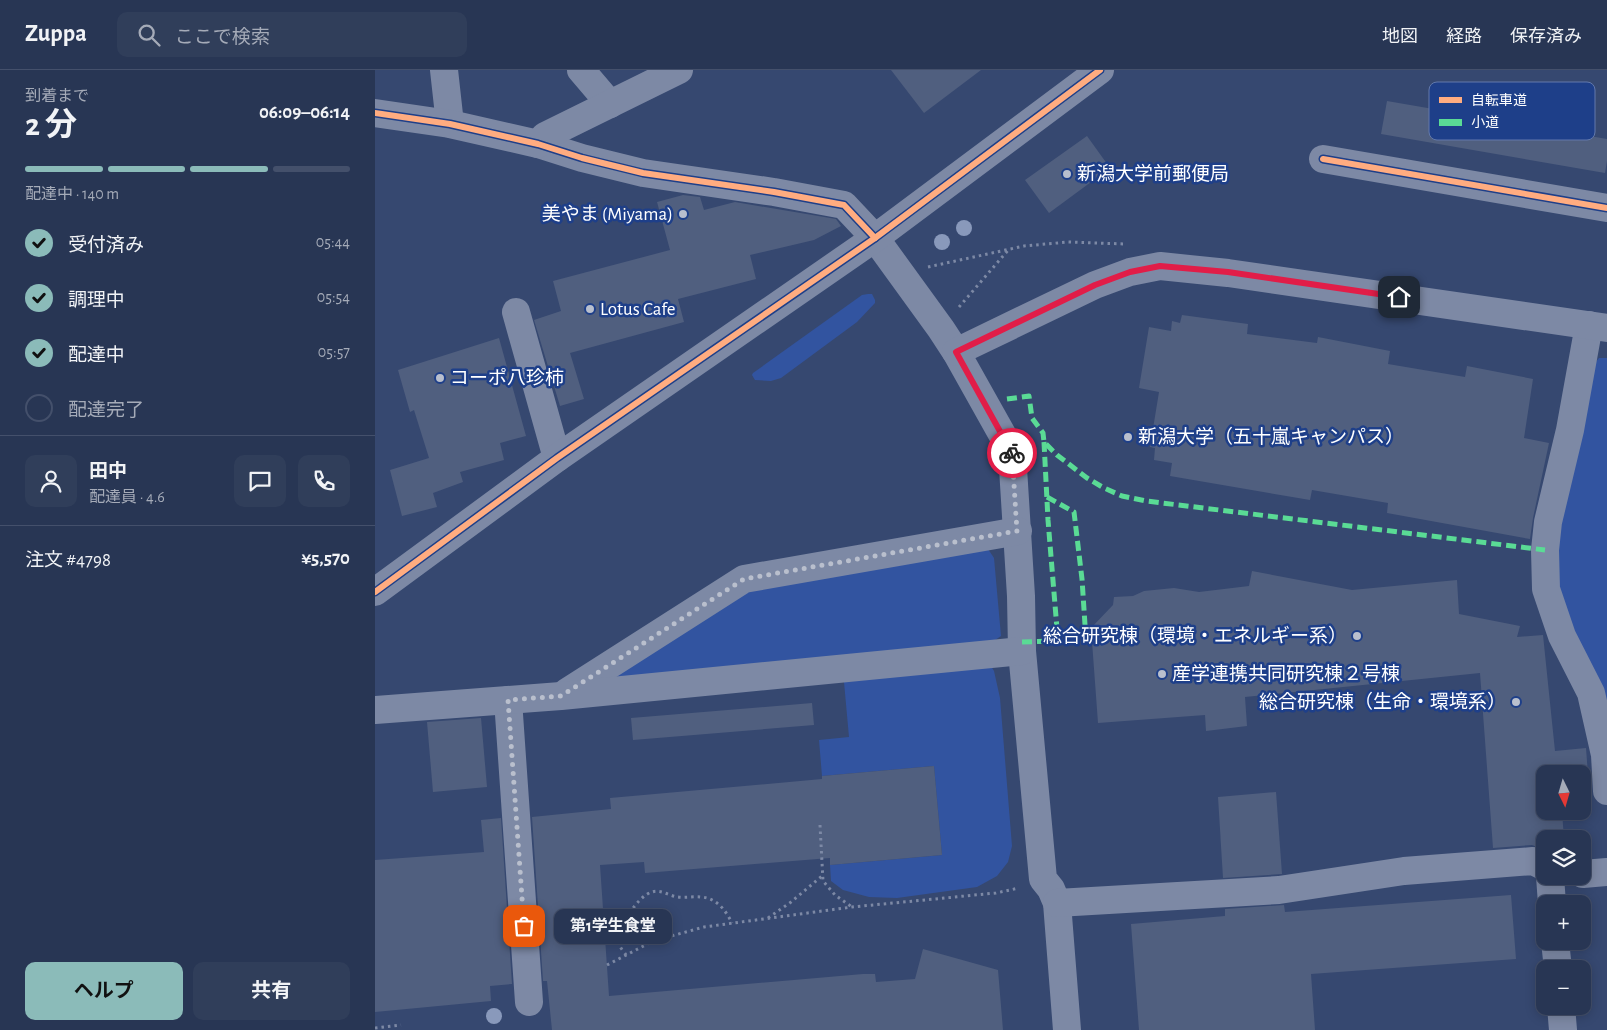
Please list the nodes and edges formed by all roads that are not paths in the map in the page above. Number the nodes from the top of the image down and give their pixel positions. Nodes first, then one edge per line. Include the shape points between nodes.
1 (444, 70) edge
2 (581, 70) edge
3 (1100, 70) edge
4 (674, 71) edge
5 (610, 104) junction
6 (375, 113) edge
7 (450, 124) junction
8 (538, 144) junction
9 (1323, 159) dead end
10 (1607, 208) edge
11 (875, 238) junction
12 (515, 312) dead end
13 (1602, 326) edge
14 (956, 352) junction
15 (557, 458) junction
16 (1017, 531) junction
17 (375, 592) edge
18 (1022, 651) junction
19 (561, 696) junction
20 (508, 700) junction
21 (375, 710) edge
22 (1607, 790) edge
23 (1536, 862) edge
24 (1607, 873) edge
25 (1591, 874) edge
26 (1057, 903) junction
27 (529, 1002) dead end
28 (1562, 1015) edge
29 (1067, 1030) edge
30 (1563, 1030) edge

1 - 7 street
2 - 5 street
3 - 11 street
4 - 5 street
5 - 8 street via 545,136
6 - 7 street
7 - 8 street
8 - 11 street via 643,173 844,205
9 - 10 street
11 - 14 street
11 - 15 street
12 - 15 street
13 - 14 street via 1228,272 1160,266 1130,272 1095,285
13 - 22 street via 1570,430 1548,522 1545,550 1547,589 1562,636 1591,694 1605,755
14 - 16 street via 1012,452
15 - 17 street
16 - 18 street
16 - 19 street via 744,579
18 - 19 street
18 - 26 street via 1043,879
19 - 20 street
20 - 21 street
20 - 27 street
23 - 26 street via 1404,871 1279,890
24 - 25 street
26 - 29 street
28 - 30 street

